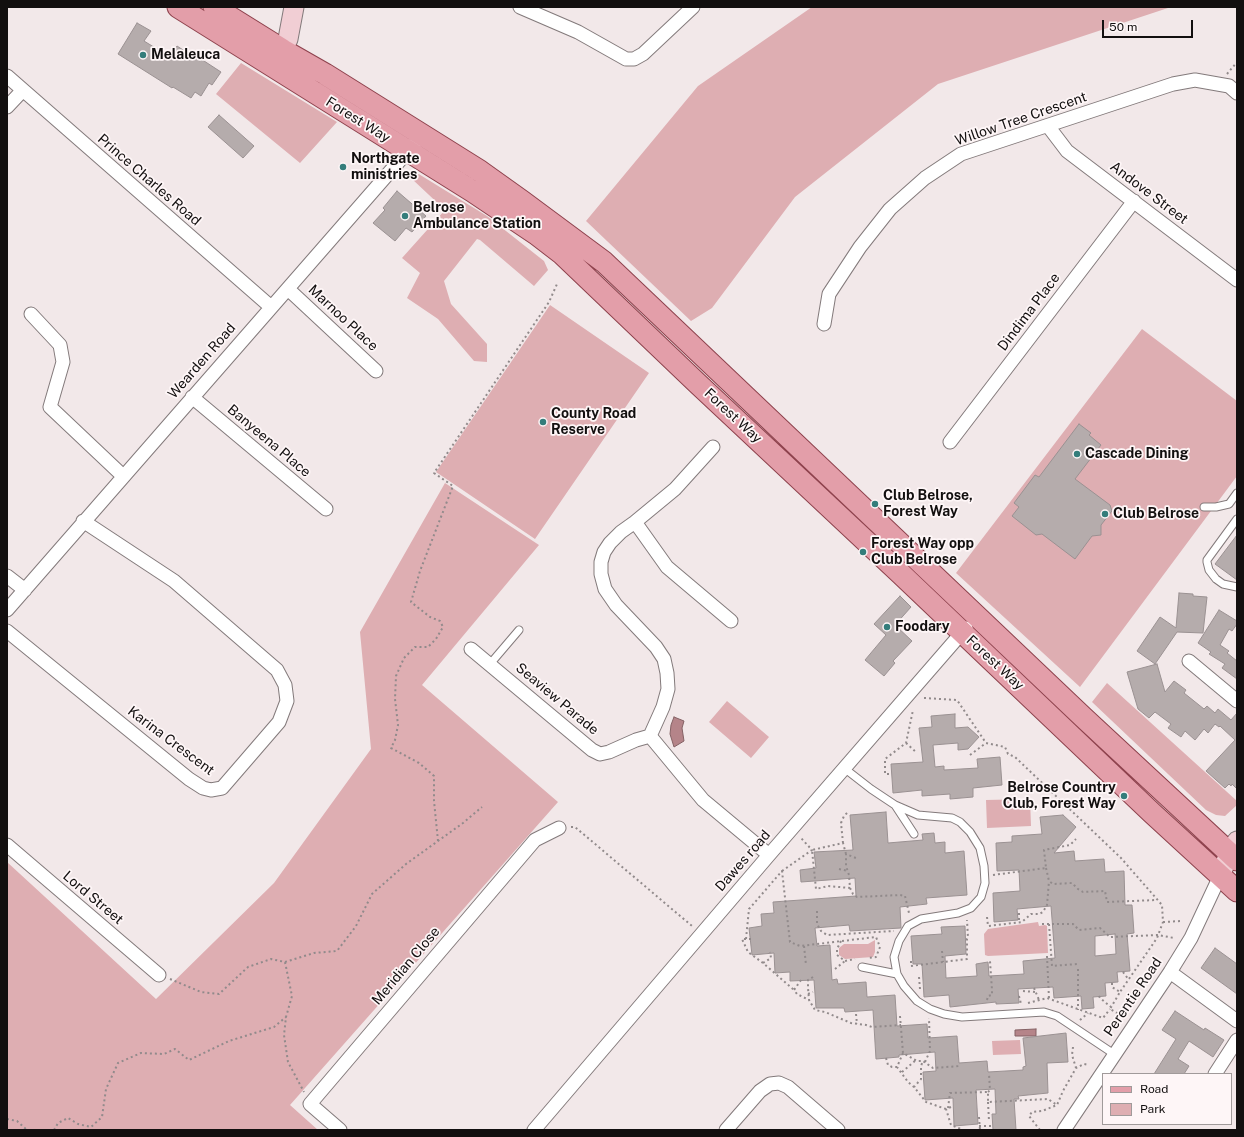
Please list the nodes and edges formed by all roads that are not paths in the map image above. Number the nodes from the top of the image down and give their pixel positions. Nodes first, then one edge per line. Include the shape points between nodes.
1 (178, 7) edge
2 (214, 7) edge
3 (294, 7) edge
4 (520, 7) edge
5 (693, 7) edge
6 (278, 59) junction
7 (7, 76) edge
8 (22, 90) junction
9 (1237, 92) edge
10 (7, 107) edge
11 (1048, 126) junction
12 (422, 135) junction
13 (408, 151) junction
14 (1134, 202) junction
15 (1237, 280) edge
16 (288, 289) junction
17 (272, 307) junction
18 (30, 314) dead end
19 (824, 324) dead end
20 (376, 371) dead end
21 (192, 397) junction
22 (950, 442) dead end
23 (713, 447) dead end
24 (123, 476) junction
25 (1237, 493) edge
26 (1204, 506) dead end
27 (326, 509) dead end
28 (1237, 519) edge
29 (83, 522) junction
30 (635, 522) junction
31 (7, 576) edge
32 (1237, 587) edge
33 (25, 590) junction
34 (7, 610) edge
35 (977, 615) junction
36 (731, 621) dead end
37 (519, 630) dead end
38 (7, 631) edge
39 (962, 633) junction
40 (472, 649) dead end
41 (1189, 661) dead end
42 (490, 664) junction
43 (1237, 701) edge
44 (650, 736) junction
45 (844, 768) junction
46 (895, 805) junction
47 (559, 828) road end
48 (914, 834) dead end
49 (7, 845) edge
50 (1234, 852) edge
51 (769, 855) junction
52 (1220, 876) junction
53 (1237, 891) edge
54 (862, 967) dead end
55 (1170, 972) junction
56 (897, 974) junction
57 (158, 975) road end
58 (1237, 1021) edge
59 (1237, 1040) edge
60 (1114, 1054) junction
61 (1216, 1073) edge
62 (340, 1130) edge
63 (534, 1130) edge
64 (726, 1130) edge
65 (838, 1130) edge
66 (1064, 1130) edge

1 - 6 main road, Forest Way
2 - 6 main road, Forest Way
3 - 6 street via 289,34
4 - 5 street via 578,32 626,58 634,59 643,54
6 - 12 main road, Forest Way via 325,74
6 - 13 main road, Forest Way
7 - 8 street, Prince Charles Road
8 - 10 street
8 - 17 street, Prince Charles Road
9 - 11 street, Willow Tree Crescent via 1229,86 1187,81
11 - 14 street, Andove Street via 1067,151
11 - 19 street, Willow Tree Crescent via 961,154 925,178 890,209 860,247 829,294
12 - 13 street, Wearden Road
12 - 35 main road, Forest Way via 498,184 604,262
13 - 16 street, Wearden Road
13 - 39 main road, Forest Way via 472,191 562,254
14 - 15 street, Andove Street
14 - 22 street, Dindima Place
16 - 17 street, Wearden Road
16 - 20 street, Marnoo Place
17 - 21 street, Wearden Road
18 - 24 street via 60,345 63,362 50,407
21 - 24 street, Wearden Road
21 - 27 street, Banyeena Place
23 - 30 street via 675,489
24 - 29 street, Wearden Road
25 - 26 lane via 1229,504
28 - 32 lane via 1207,562 1216,579 1223,584
29 - 33 street, Wearden Road
29 - 38 street, Karina Crescent via 174,581 276,670 285,685 287,701 280,722 222,788 203,788
30 - 36 street via 668,567
30 - 44 street via 621,532 604,552 601,574 605,589 616,605 664,659 668,689 664,707
31 - 33 street
33 - 34 street, Wearden Road
35 - 39 street, Dawes road
35 - 50 main road, Forest Way
37 - 42 lane
39 - 45 street, Dawes road
39 - 52 main road, Forest Way
40 - 42 street, Seaview Parade
41 - 43 street
42 - 44 street, Seaview Parade via 600,754
44 - 51 street via 703,800
45 - 46 lane
45 - 51 street, Dawes road
46 - 48 lane
46 - 56 lane via 918,815 952,818 960,822 980,848 985,883 981,897 971,908 958,913 921,919 908,926 899,941 894,957
47 - 62 street, Meridian Close via 535,840 310,1104
49 - 57 street, Lord Street
50 - 52 street
51 - 63 street, Dawes road
52 - 53 main road, Forest Way
52 - 55 street, Perentie Road via 1195,931
54 - 56 lane
55 - 58 street
55 - 60 street, Perentie Road
56 - 60 lane via 917,1001 930,1009 962,1017 1044,1012 1057,1016
59 - 61 street
60 - 66 street, Perentie Road
64 - 65 street via 760,1091 770,1084 779,1083 788,1087

